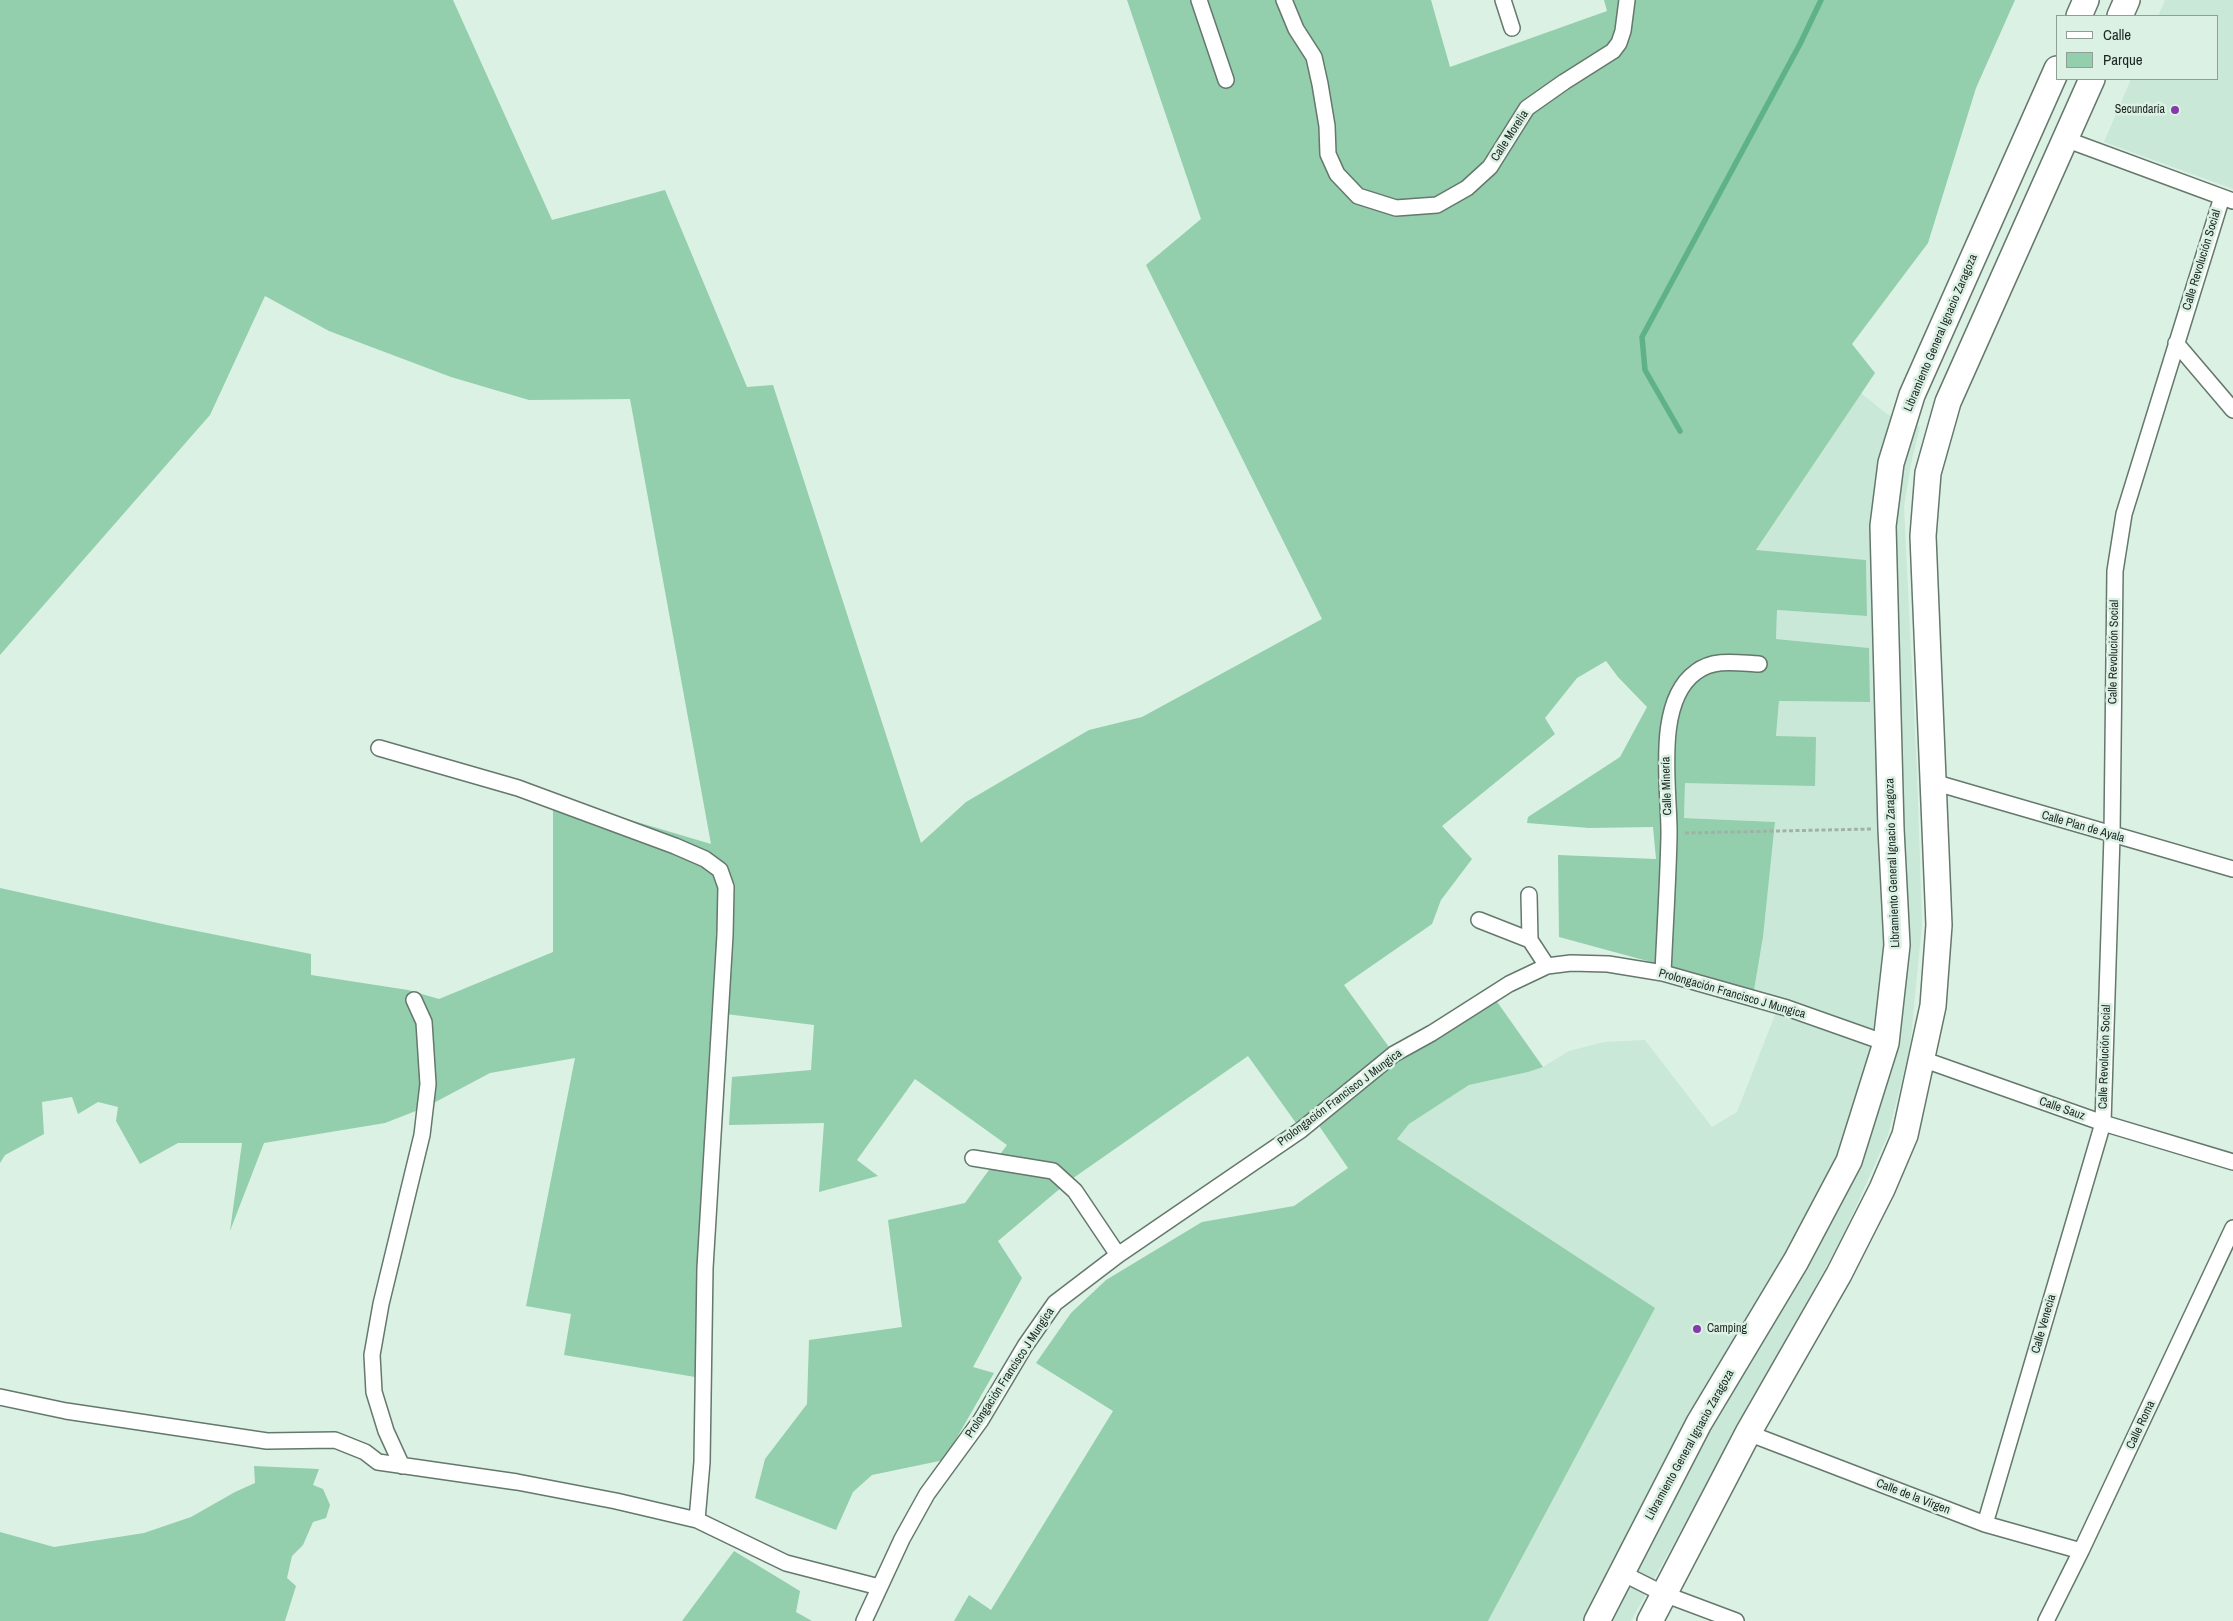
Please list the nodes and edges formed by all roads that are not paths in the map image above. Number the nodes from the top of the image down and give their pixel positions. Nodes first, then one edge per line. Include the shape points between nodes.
1 (1199, 0) edge
2 (1284, 0) edge
3 (1502, 0) edge
4 (1627, 0) edge
5 (2086, 0) edge
6 (2127, 0) edge
7 (2079, 15) edge
8 (2120, 15) edge
9 (1512, 28) dead end
10 (2056, 71) edge
11 (1226, 80) dead end
12 (2092, 80) edge
13 (2065, 139) junction
14 (2228, 199) edge
15 (2176, 343) junction
16 (2233, 410) edge
17 (1759, 664) dead end
18 (379, 748) dead end
19 (1933, 782) junction
20 (2112, 836) junction
21 (2233, 869) edge
22 (1529, 895) dead end
23 (1479, 920) dead end
24 (1530, 940) junction
25 (1547, 966) junction
26 (1663, 973) junction
27 (414, 1000) dead end
28 (1886, 1043) junction
29 (1922, 1059) junction
30 (2103, 1123) junction
31 (973, 1158) dead end
32 (2233, 1162) edge
33 (2233, 1228) edge
34 (1118, 1255) junction
35 (0, 1397) edge
36 (1748, 1433) junction
37 (402, 1466) junction
38 (697, 1520) junction
39 (1985, 1524) junction
40 (2081, 1551) junction
41 (1622, 1573) junction
42 (879, 1587) junction
43 (1673, 1598) junction
44 (864, 1621) edge
45 (1597, 1621) edge
46 (1650, 1621) edge
47 (1736, 1621) edge
48 (2046, 1621) edge

1 - 11 street
2 - 4 street, Calle Morelia via 1296,29 1314,57 1327,126 1328,154 1337,174 1358,196 1396,208 1437,205 1473,183 1490,167 1527,108 1613,51 1623,30
3 - 9 street
5 - 7 main road
6 - 8 main road
10 - 28 main road, Libramiento General Ignacio Zaragoza via 1912,395 1891,463 1883,526 1897,945
12 - 13 main road
13 - 14 street
13 - 19 main road via 1948,402 1928,473 1923,536
14 - 15 street, Calle Revolución Social
15 - 16 street
15 - 20 street, Calle Revolución Social via 2124,514 2115,571
17 - 26 street, Calle Minería via 1718,662 1696,672 1680,691 1671,717 1665,757 1669,834
18 - 38 street via 518,788 675,846 705,859 720,870 726,887 725,935 705,1268 702,1462
19 - 20 street, Calle Plan de Ayala
19 - 29 main road via 1939,925 1933,1006
20 - 21 street, Calle Plan de Ayala
20 - 30 street, Calle Revolución Social
22 - 24 street
23 - 24 street
24 - 25 street
25 - 26 street, Prolongación Francisco J Mungica via 1608,964
25 - 34 street, Prolongación Francisco J Mungica via 1509,984 1394,1054 1301,1130
26 - 28 street, Prolongación Francisco J Mungica via 1787,1008
27 - 37 street via 424,1022 428,1084 422,1135 381,1304 372,1355 374,1392 386,1431
28 - 41 main road, Libramiento General Ignacio Zaragoza via 1849,1161 1796,1262 1699,1423
29 - 30 street, Calle Sauz
29 - 36 main road via 1905,1135 1882,1189 1839,1274
30 - 32 street, Calle Sauz
30 - 39 street, Calle Venecia
31 - 34 street via 1053,1171 1075,1191
33 - 40 street, Calle Roma
34 - 42 street, Prolongación Francisco J Mungica via 1055,1303 981,1420 927,1494
35 - 37 street via 66,1411 267,1440 335,1440 365,1452 378,1462
36 - 39 street, Calle de la Vírgen
36 - 43 main road
37 - 38 street via 516,1482
38 - 42 street via 786,1563
39 - 40 street, Calle de la Vírgen
40 - 48 street, Calle Roma
41 - 43 street
41 - 45 main road, Libramiento General Ignacio Zaragoza
42 - 44 street, Prolongación Francisco J Mungica
43 - 46 main road
43 - 47 street

